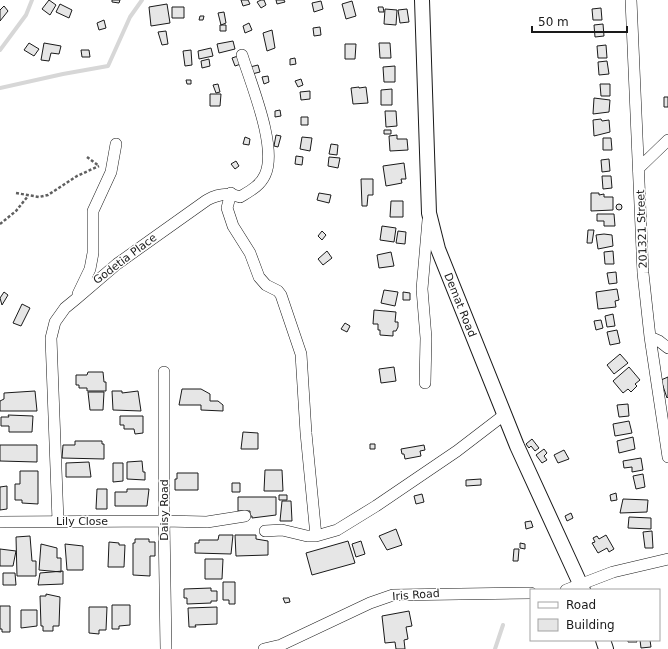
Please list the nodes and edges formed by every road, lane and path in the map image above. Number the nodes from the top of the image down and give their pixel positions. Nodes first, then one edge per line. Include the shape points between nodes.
1 (422, 0) edge
2 (631, 0) edge
3 (242, 55) dead end
4 (668, 140) edge
5 (116, 144) dead end
6 (87, 157) dead end
7 (99, 166) junction
8 (639, 168) junction
9 (110, 175) junction
10 (16, 193) dead end
11 (231, 193) junction
12 (28, 196) junction
13 (429, 213) junction
14 (0, 224) edge
15 (76, 298) junction
16 (650, 337) junction
17 (668, 348) edge
18 (164, 372) dead end
19 (425, 383) dead end
20 (504, 415) junction
21 (668, 457) edge
22 (245, 516) dead end
23 (58, 521) junction
24 (164, 521) junction
25 (0, 522) edge
26 (265, 531) dead end
27 (316, 536) junction
28 (668, 559) edge
29 (582, 587) edge
30 (571, 589) edge
31 (530, 593) edge
32 (166, 649) edge
33 (264, 649) edge

1 - 13 street, Demat Road
2 - 8 street, 201321 Street
3 - 11 street, Godetia Place via 266,132 268,150 266,174 255,189 240,197
4 - 8 street
5 - 9 street
6 - 7 path
7 - 9 path
7 - 12 path via 77,176 48,195
8 - 16 street, 201321 Street via 643,273
9 - 15 street via 93,211 92,261
10 - 12 path
11 - 15 street, Godetia Place via 207,200 117,264
11 - 27 street via 227,208 231,223 250,253 260,276 268,287 280,292 300,349
12 - 14 path via 16,211
13 - 19 street via 422,290 426,331
13 - 20 street, Demat Road via 438,250
15 - 23 street, Godetia Place via 64,308 55,322 51,338
16 - 17 street
16 - 21 street, 201321 Street
18 - 24 street, Daisy Road
20 - 27 street via 466,444 346,525
20 - 29 street, Demat Road
22 - 24 street, Lily Close via 207,522
23 - 24 street, Lily Close
23 - 25 street, Lily Close
24 - 32 street, Daisy Road
26 - 27 street via 282,530
28 - 29 street via 613,572
29 - 30 street
31 - 33 street, Iris Road via 394,595 370,603 282,645

